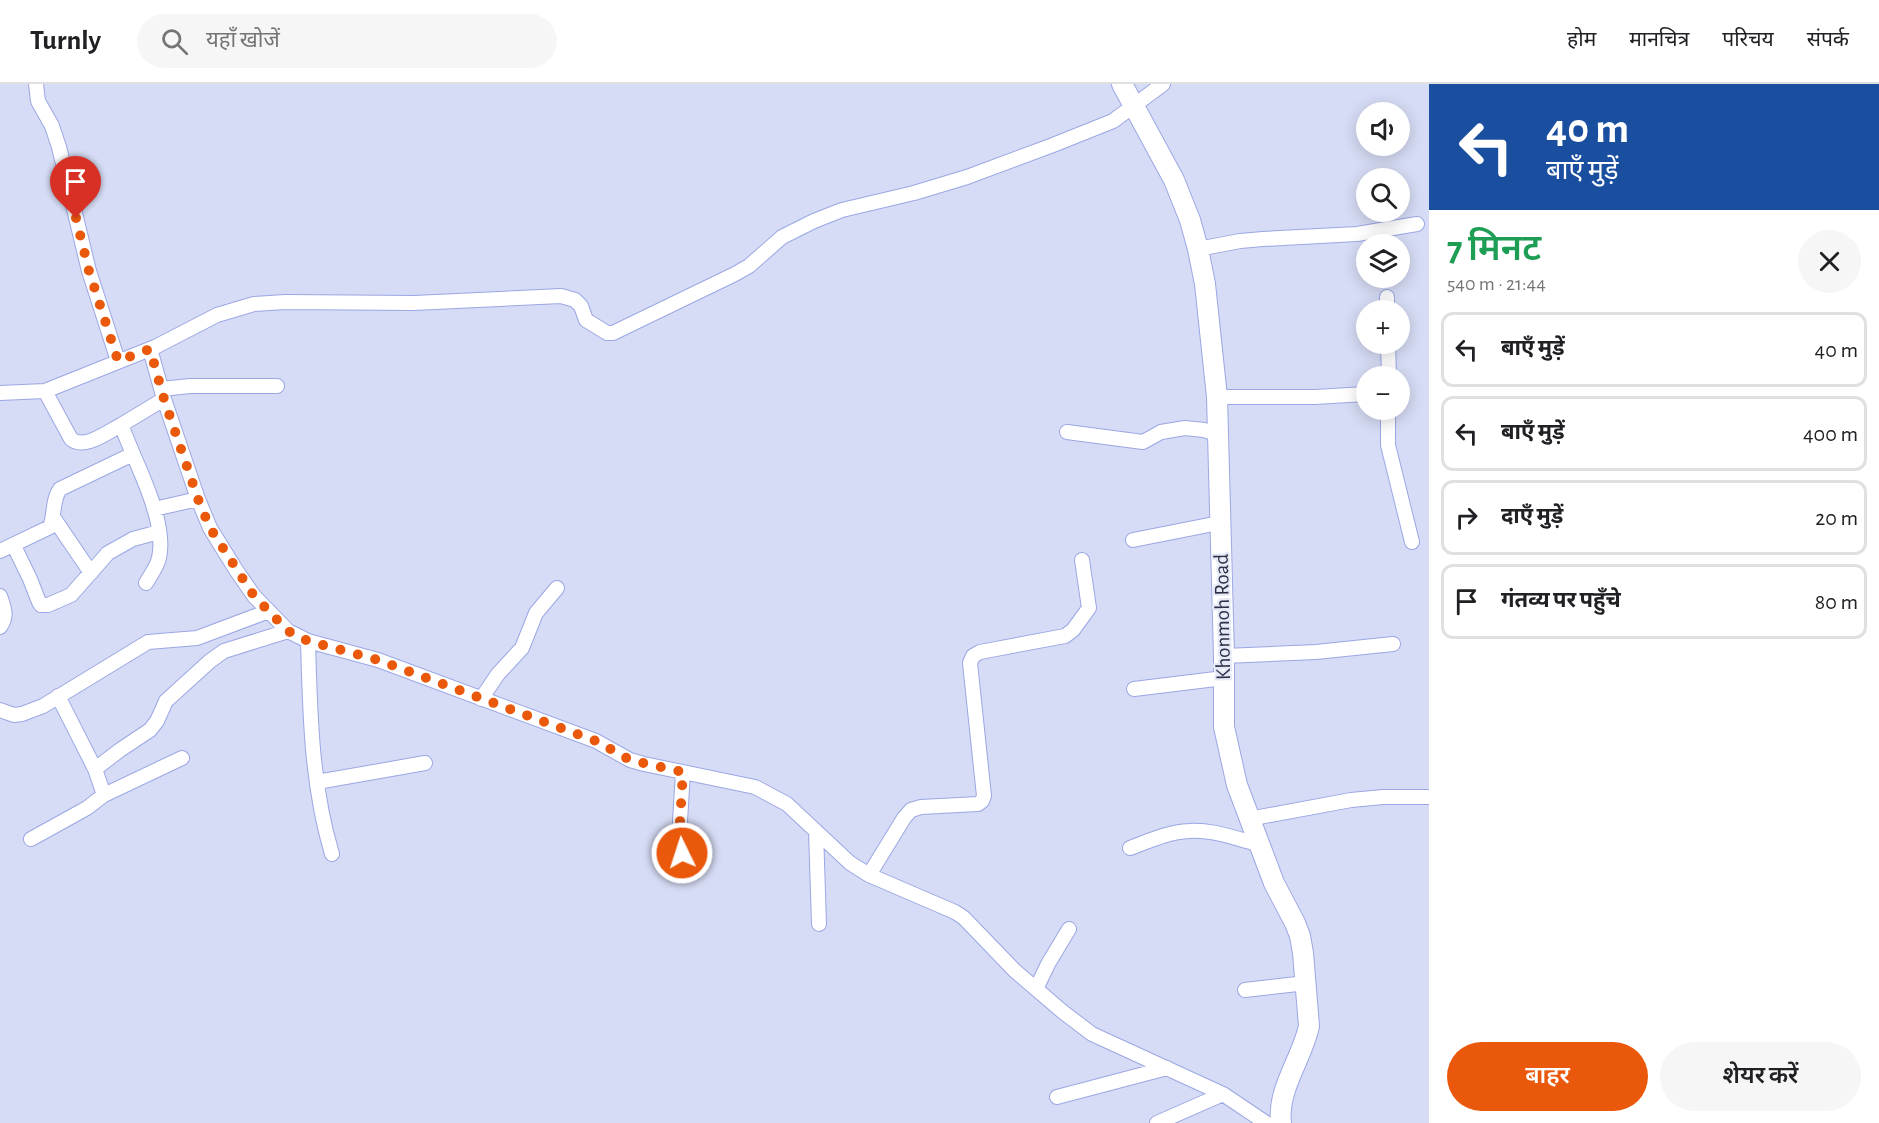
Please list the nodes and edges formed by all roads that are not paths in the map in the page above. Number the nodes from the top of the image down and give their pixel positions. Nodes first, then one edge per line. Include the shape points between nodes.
1 (36, 84) edge
2 (1122, 84) edge
3 (1163, 84) edge
4 (1133, 107) junction
5 (1417, 224) dead end
6 (1198, 249) junction
7 (150, 349) junction
8 (118, 361) junction
9 (277, 386) dead end
10 (45, 391) junction
11 (0, 393) edge
12 (163, 394) junction
13 (1356, 395) edge
14 (1217, 396) junction
15 (1389, 420) edge
16 (121, 426) junction
17 (1067, 432) dead end
18 (1217, 435) junction
19 (133, 454) junction
20 (198, 499) junction
21 (154, 509) junction
22 (53, 517) junction
23 (1220, 524) junction
24 (159, 532) junction
25 (1133, 540) dead end
26 (1412, 542) dead end
27 (14, 546) junction
28 (0, 551) edge
29 (1082, 560) dead end
30 (91, 573) junction
31 (146, 583) dead end
32 (558, 588) dead end
33 (0, 596) edge
34 (269, 610) junction
35 (0, 627) edge
36 (288, 631) junction
37 (308, 641) junction
38 (1393, 644) dead end
39 (1224, 656) junction
40 (1224, 678) junction
41 (1134, 688) dead end
42 (58, 696) junction
43 (482, 699) junction
44 (0, 710) edge
45 (182, 758) dead end
46 (425, 763) dead end
47 (95, 770) junction
48 (683, 772) junction
49 (317, 782) junction
50 (104, 795) junction
51 (1429, 797) edge
52 (1249, 819) junction
53 (816, 831) junction
54 (31, 839) dead end
55 (1258, 844) junction
56 (1130, 848) dead end
57 (682, 853) dead end
58 (332, 854) dead end
59 (869, 875) junction
60 (819, 924) dead end
61 (1069, 929) dead end
62 (1306, 983) junction
63 (1036, 989) junction
64 (1245, 990) dead end
65 (1167, 1068) junction
66 (1223, 1094) junction
67 (1057, 1097) dead end
68 (1157, 1123) edge
69 (1266, 1123) edge
70 (1281, 1123) edge

1 - 8 street via 38,101 59,147 89,271
2 - 4 main road, Khonmoh Road
3 - 4 street
4 - 6 main road, Khonmoh Road via 1174,180
4 - 7 street via 1113,121 967,177 814,221 782,237 735,274 613,333 606,333 588,321 575,300 561,297 414,303 285,302 234,309
5 - 6 street via 1357,234 1240,241
6 - 14 main road, Khonmoh Road
7 - 8 street
7 - 12 street
8 - 10 street
9 - 12 street via 190,386
10 - 11 street
10 - 16 street via 74,442 86,442
12 - 16 street
12 - 20 street
13 - 14 street
14 - 18 main road, Khonmoh Road
15 - 26 street via 1388,445
16 - 19 street
17 - 18 street via 1143,442 1161,432 1185,428
18 - 23 main road, Khonmoh Road
19 - 21 street
19 - 22 street via 60,489
20 - 21 street
20 - 34 street via 210,528 236,570
21 - 24 street
22 - 27 street via 50,527
22 - 30 street
23 - 25 street
23 - 39 main road, Khonmoh Road
24 - 30 street via 141,536 108,553
24 - 31 street via 159,557
27 - 28 street
27 - 30 street via 41,605 70,595
29 - 59 street via 1089,608 1070,633 980,652 970,659 982,801 911,810
32 - 43 street via 536,613 522,648
33 - 35 street via 6,616
34 - 36 street
34 - 42 street via 197,638 148,642
36 - 37 street
36 - 47 street via 224,651 210,661 166,701 150,730
37 - 43 street via 378,660
37 - 49 street
38 - 39 street
39 - 40 main road, Khonmoh Road
40 - 41 street
40 - 52 main road, Khonmoh Road via 1224,727
42 - 44 street via 22,714
42 - 47 street
43 - 48 street via 596,741 630,760
45 - 50 street
46 - 49 street
47 - 50 street
48 - 53 street via 755,787 787,804
48 - 57 street
49 - 58 street
50 - 54 street
51 - 52 street via 1351,800
52 - 55 main road, Khonmoh Road
53 - 59 street
53 - 60 street
55 - 56 street via 1191,831 1169,834
55 - 62 main road, Khonmoh Road via 1296,923
59 - 63 street via 955,912
61 - 63 street
62 - 64 street
62 - 70 main road, Khonmoh Road via 1309,1026 1285,1090
63 - 65 street via 1092,1034
65 - 66 street
65 - 67 street
66 - 68 street
66 - 69 street

